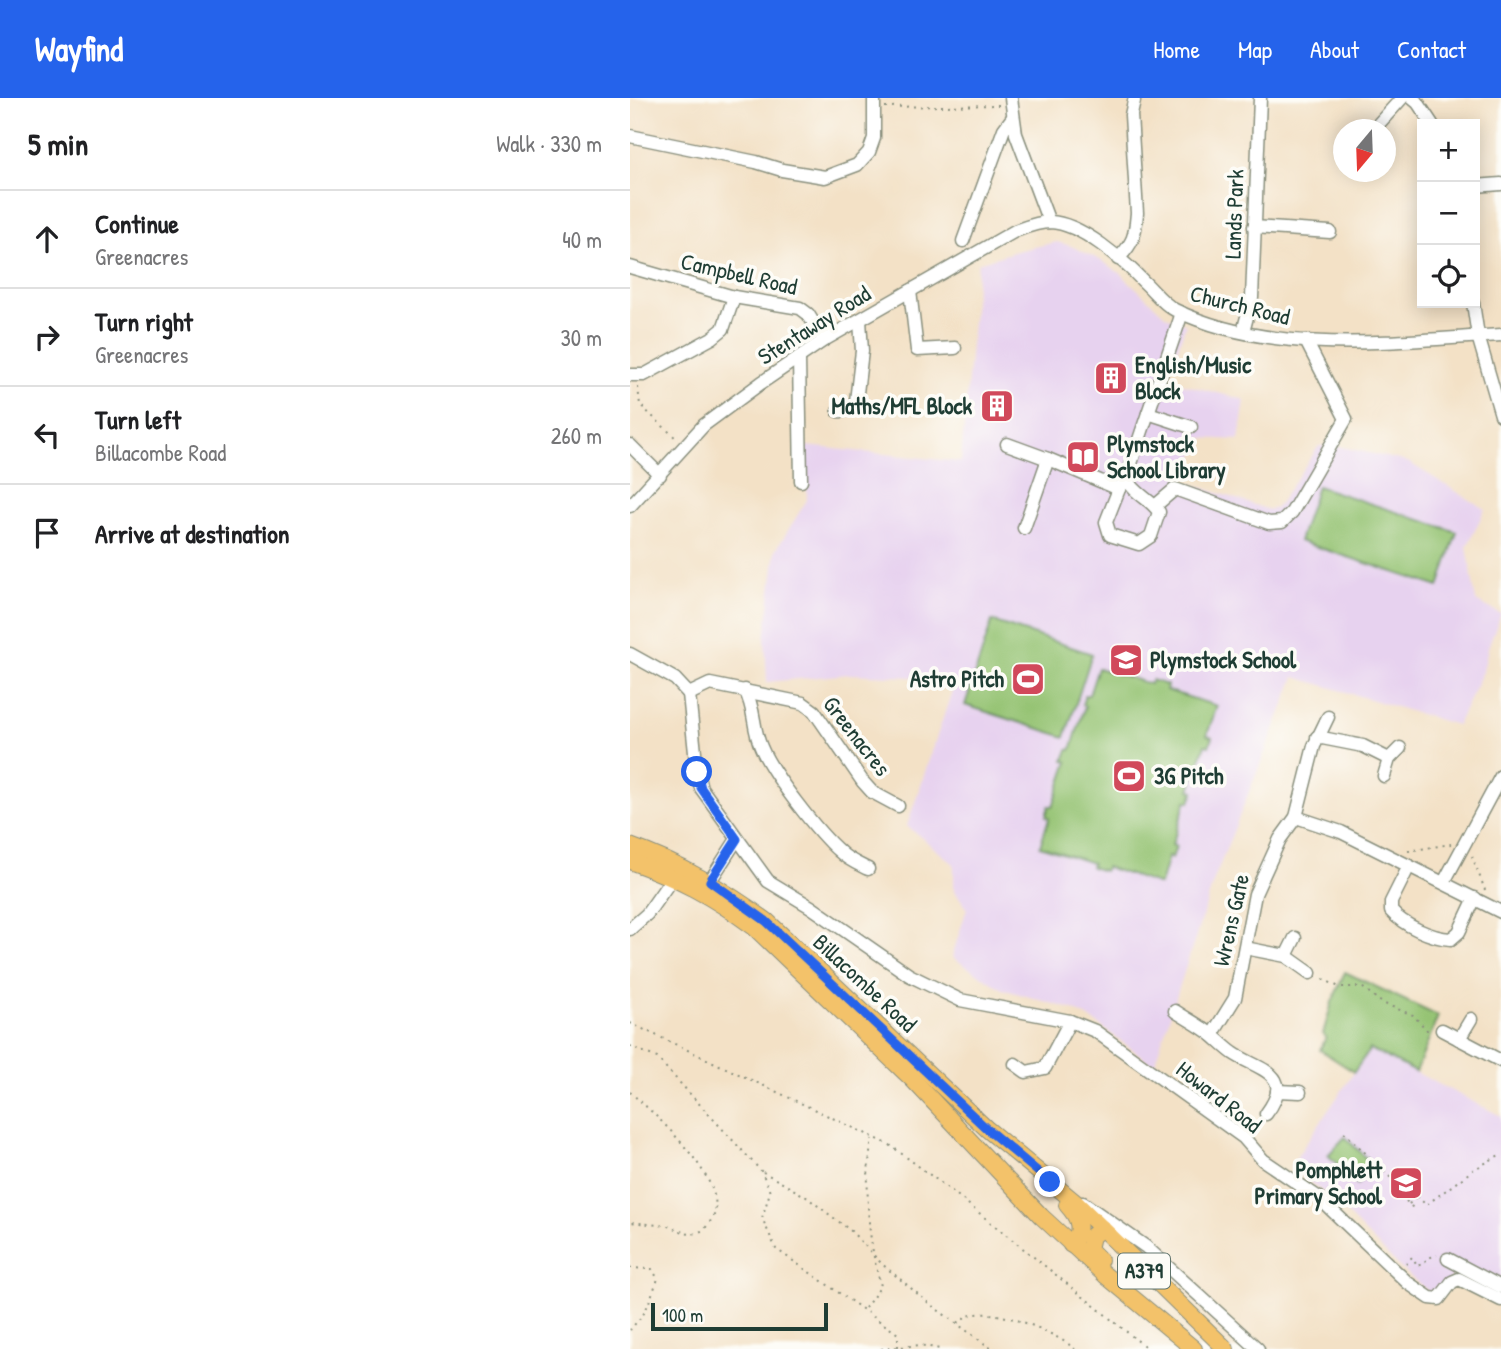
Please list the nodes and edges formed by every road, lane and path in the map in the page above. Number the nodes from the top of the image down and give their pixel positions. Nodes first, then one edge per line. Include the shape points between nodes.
1 (1260, 98) edge
2 (1402, 98) edge
3 (1412, 98) edge
4 (1134, 101) dead end
5 (874, 103) edge
6 (1011, 106) edge
7 (1383, 119) edge
8 (1429, 119) edge
9 (630, 136) edge
10 (1501, 184) edge
11 (1480, 186) edge
12 (1049, 222) junction
13 (1254, 227) junction
14 (1330, 232) dead end
15 (963, 241) dead end
16 (1118, 259) junction
17 (630, 267) edge
18 (910, 291) junction
19 (733, 297) junction
20 (1474, 308) edge
21 (1182, 313) junction
22 (860, 320) junction
23 (1243, 332) junction
24 (1501, 335) edge
25 (1478, 336) junction
26 (824, 340) junction
27 (1306, 341) junction
28 (955, 348) dead end
29 (799, 357) junction
30 (633, 376) edge
31 (838, 411) dead end
32 (1148, 413) junction
33 (1501, 415) edge
34 (1191, 427) dead end
35 (1007, 444) dead end
36 (630, 445) edge
37 (685, 447) junction
38 (1048, 459) junction
39 (660, 475) junction
40 (801, 481) dead end
41 (1122, 484) junction
42 (630, 506) edge
43 (1155, 506) junction
44 (1024, 528) dead end
45 (630, 654) edge
46 (745, 690) junction
47 (689, 694) junction
48 (1328, 717) dead end
49 (1317, 737) junction
50 (1400, 748) dead end
51 (1389, 759) junction
52 (1384, 776) dead end
53 (1501, 776) edge
54 (898, 806) dead end
55 (1296, 817) junction
56 (737, 839) junction
57 (630, 846) edge
58 (1463, 846) junction
59 (1387, 855) junction
60 (630, 861) edge
61 (1409, 866) junction
62 (868, 869) dead end
63 (673, 877) junction
64 (710, 881) junction
65 (1444, 882) junction
66 (1480, 896) junction
67 (1501, 912) edge
68 (630, 929) edge
69 (1295, 938) dead end
70 (1245, 948) junction
71 (1286, 956) junction
72 (1310, 973) joint
73 (1175, 1011) dead end
74 (1471, 1020) dead end
75 (1070, 1021) junction
76 (630, 1023) edge
77 (1442, 1030) joint
78 (1212, 1035) junction
79 (1459, 1039) junction
80 (630, 1046) edge
81 (1501, 1060) edge
82 (1015, 1064) dead end
83 (1277, 1091) junction
84 (630, 1092) edge
85 (1300, 1092) dead end
86 (1266, 1114) dead end
87 (1344, 1132) dead end
88 (872, 1137) junction
89 (1501, 1154) edge
90 (1035, 1170) junction
91 (762, 1172) junction
92 (1418, 1196) junction
93 (1414, 1209) dead end
94 (630, 1223) edge
95 (1108, 1226) junction
96 (1071, 1245) junction
97 (872, 1253) junction
98 (1448, 1259) joint
99 (630, 1268) edge
100 (1398, 1273) junction
101 (1500, 1283) edge
102 (1137, 1300) junction
103 (1501, 1300) edge
104 (864, 1309) junction
105 (957, 1324) junction
106 (630, 1330) edge
107 (899, 1348) edge
108 (881, 1349) edge
109 (940, 1349) edge
110 (992, 1349) edge
111 (1075, 1349) edge
112 (1148, 1349) edge
113 (1194, 1349) edge
114 (1227, 1349) edge
115 (1258, 1349) edge

1 - 13 street, Lands Park
2 - 7 street
3 - 8 street
4 - 16 street via 1136,229 1133,243
5 - 6 path
5 - 9 street via 874,138 869,152 856,166 825,177
6 - 12 street via 1016,134
6 - 15 street
10 - 11 street
12 - 16 street, Church Road via 1082,232
12 - 18 street, Stentaway Road via 1014,231
13 - 14 street
13 - 23 street, Lands Park via 1252,298
16 - 21 street, Church Road
17 - 19 street, Campbell Road
18 - 22 street, Stentaway Road
18 - 28 street via 917,350
19 - 26 street, Campbell Road via 800,308
19 - 30 street via 723,329 712,338 644,375
20 - 25 street
21 - 23 street, Church Road
21 - 32 street
22 - 26 street, Stentaway Road
22 - 31 street via 862,351 856,401 845,412
23 - 27 street, Church Road
24 - 25 street, Church Road
25 - 27 street, Church Road
25 - 33 street
26 - 29 street, Stentaway Road
27 - 43 street via 1346,419 1292,512 1282,522 1269,523 1175,489
29 - 37 street, Stentaway Road via 704,425
29 - 40 street
30 - 37 path via 640,405
32 - 34 street
32 - 41 street
35 - 38 street
36 - 39 street
37 - 39 street, Stentaway Road
38 - 41 street
38 - 44 street
39 - 42 street, Stentaway Road
41 - 43 street
41 - 43 street via 1106,522 1110,535 1139,544 1151,536 1159,512
45 - 47 street via 675,679
46 - 47 street, Greenacres via 710,684
46 - 54 street, Greenacres via 803,702 872,792
46 - 62 street via 753,705 759,745 770,765 839,852
47 - 56 street via 701,788
48 - 49 street, Wrens Gate
49 - 51 street via 1363,746
49 - 55 street, Wrens Gate
50 - 51 street
51 - 52 street
53 - 58 street
55 - 59 street
55 - 70 street, Wrens Gate via 1280,839 1255,894
56 - 64 street
56 - 75 street, Howard Road via 768,881 909,975 960,1000
57 - 64 main road, Billacombe Road / A379
58 - 59 path
58 - 65 street
58 - 66 path via 1469,849
59 - 61 street
60 - 63 main road, Billacombe Road / A379
61 - 65 street
61 - 66 street via 1391,911 1397,919 1439,938 1451,939 1459,932
63 - 68 street via 647,914
63 - 96 main road, Billacombe Road / A379 via 729,909 784,954
64 - 90 main road, Billacombe Road / A379 via 766,921
65 - 66 street
66 - 67 street
69 - 71 street
70 - 71 street
70 - 78 street, Wrens Gate via 1235,998
71 - 72 street
72 - 77 path via 1339,987 1362,987 1382,1003 1413,1015 1427,1030
73 - 78 street
74 - 79 street
75 - 82 street via 1045,1068 1026,1072
75 - 100 street, Howard Road via 1095,1031 1244,1138 1263,1160 1319,1198
76 - 88 path
77 - 79 street
78 - 83 street via 1242,1059 1266,1069
79 - 81 street
80 - 91 path via 657,1058
83 - 85 street
83 - 86 street
84 - 94 path via 661,1119 713,1186 715,1212 704,1230 691,1235 668,1226
87 - 92 path via 1398,1185
88 - 97 path via 867,1167
88 - 112 path via 953,1192
89 - 92 path via 1426,1205
90 - 95 main road, Billacombe Road / A379
90 - 96 main road, A379 via 1077,1216 1079,1233
91 - 97 path via 805,1196
91 - 104 path via 771,1192 762,1218 776,1249
92 - 93 path via 1407,1202
95 - 102 main road, A379 via 1093,1236 1089,1249
95 - 114 main road, Billacombe Road / A379 via 1126,1254
95 - 115 street, Billacombe Road via 1146,1247
96 - 102 main road, Billacombe Road / A379
97 - 104 path via 881,1286
97 - 105 path
98 - 100 path via 1435,1255 1418,1266 1412,1257
98 - 101 street
99 - 106 path via 652,1269 658,1279 645,1312
100 - 103 street, Howard Road via 1430,1298 1439,1299 1459,1279
102 - 113 main road, Billacombe Road / A379
104 - 107 path via 898,1334
105 - 110 path
105 - 111 path via 972,1315 1016,1319 1045,1329
107 - 108 path
107 - 109 path via 920,1345

